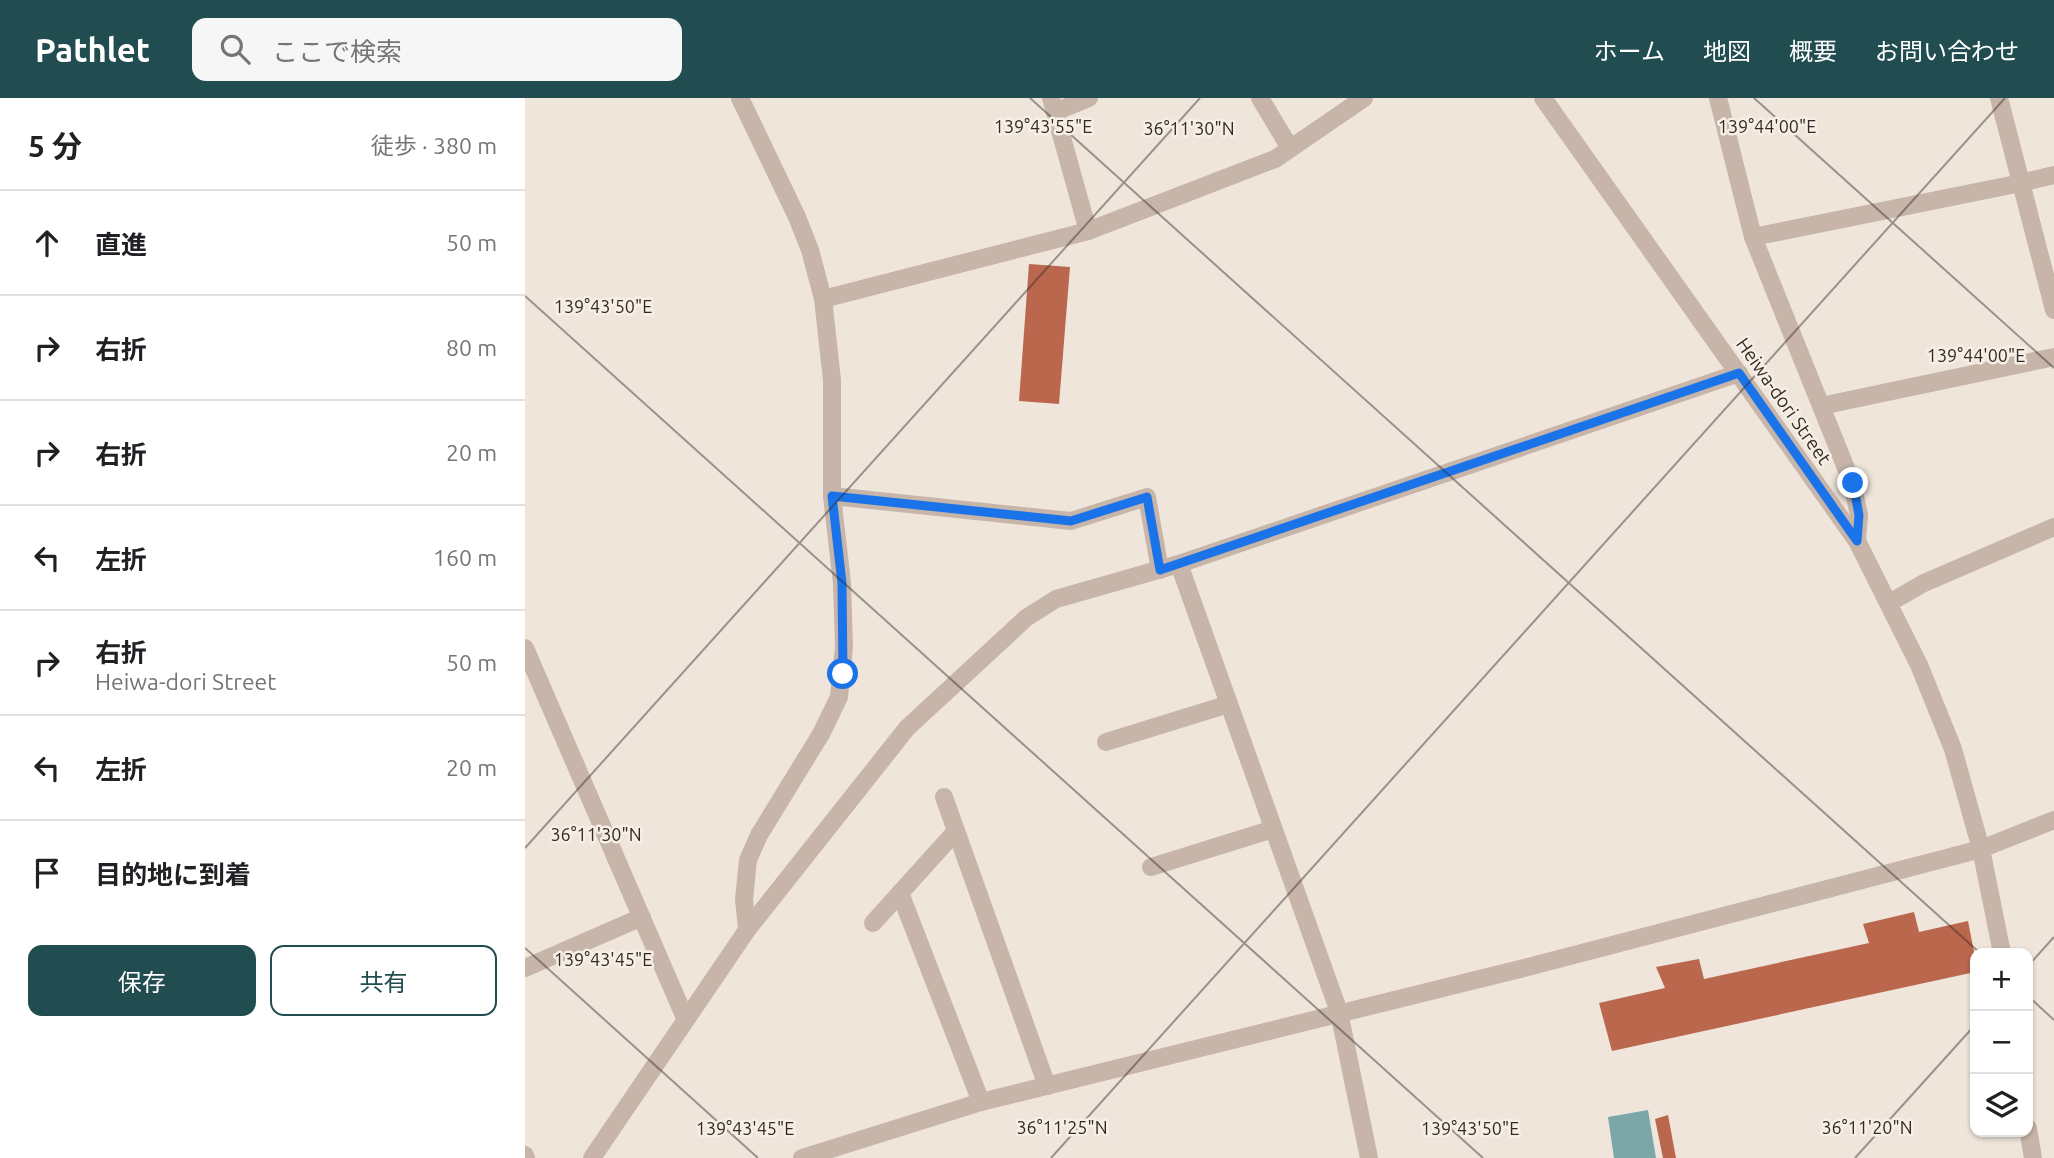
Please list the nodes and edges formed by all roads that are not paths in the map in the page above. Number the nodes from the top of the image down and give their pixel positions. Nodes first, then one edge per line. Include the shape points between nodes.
1 (740, 98) edge
2 (1089, 98) edge
3 (1260, 98) edge
4 (1364, 98) edge
5 (1543, 98) edge
6 (1718, 98) edge
7 (1999, 98) edge
8 (1053, 105) edge
9 (1290, 148) junction
10 (2054, 175) edge
11 (2021, 183) junction
12 (1088, 231) junction
13 (1753, 237) junction
14 (824, 299) junction
15 (2054, 310) edge
16 (2054, 357) edge
17 (1739, 373) junction
18 (1821, 406) junction
19 (832, 496) junction
20 (2054, 527) edge
21 (1857, 541) junction
22 (1179, 564) junction
23 (1160, 570) junction
24 (1889, 603) junction
25 (525, 648) edge
26 (1229, 704) junction
27 (1106, 742) dead end
28 (944, 797) dead end
29 (2054, 821) edge
30 (1273, 829) junction
31 (956, 831) junction
32 (1981, 849) junction
33 (1151, 867) dead end
34 (900, 893) junction
35 (642, 917) junction
36 (873, 923) dead end
37 (747, 930) junction
38 (2001, 948) edge
39 (525, 968) edge
40 (1339, 1012) junction
41 (686, 1020) junction
42 (1047, 1086) junction
43 (981, 1102) junction
44 (2030, 1137) edge
45 (592, 1158) edge
46 (802, 1158) edge
47 (1369, 1158) edge
48 (2033, 1158) edge

1 - 14 street via 797,217
2 - 8 street
3 - 9 street
4 - 9 street
5 - 17 street, Heiwa-dori Street
6 - 13 street
7 - 11 street
8 - 12 street
9 - 12 street via 1275,159
10 - 11 street
11 - 13 street
11 - 15 street
12 - 14 street
13 - 18 street
14 - 19 street via 832,380
16 - 18 street
17 - 21 street, Heiwa-dori Street
17 - 22 street
18 - 21 street via 1853,483 1859,515
19 - 23 street via 1071,521 1147,497
19 - 37 street via 842,583 844,647 839,697 748,860
20 - 24 street via 1924,583
21 - 24 street, Heiwa-dori Street
22 - 23 street
22 - 26 street
23 - 37 street via 1056,599 1026,618 907,728
24 - 32 street, Heiwa-dori Street via 1953,749
25 - 35 street
26 - 27 street
26 - 30 street
28 - 31 street
29 - 32 street
30 - 33 street
30 - 40 street
31 - 34 street
31 - 42 street
32 - 38 street, Heiwa-dori Street
32 - 40 street via 1520,970
34 - 36 street
34 - 43 street
35 - 39 street
35 - 41 street
37 - 41 street
40 - 42 street
40 - 47 street
41 - 45 street
42 - 43 street
43 - 46 street
44 - 48 street

